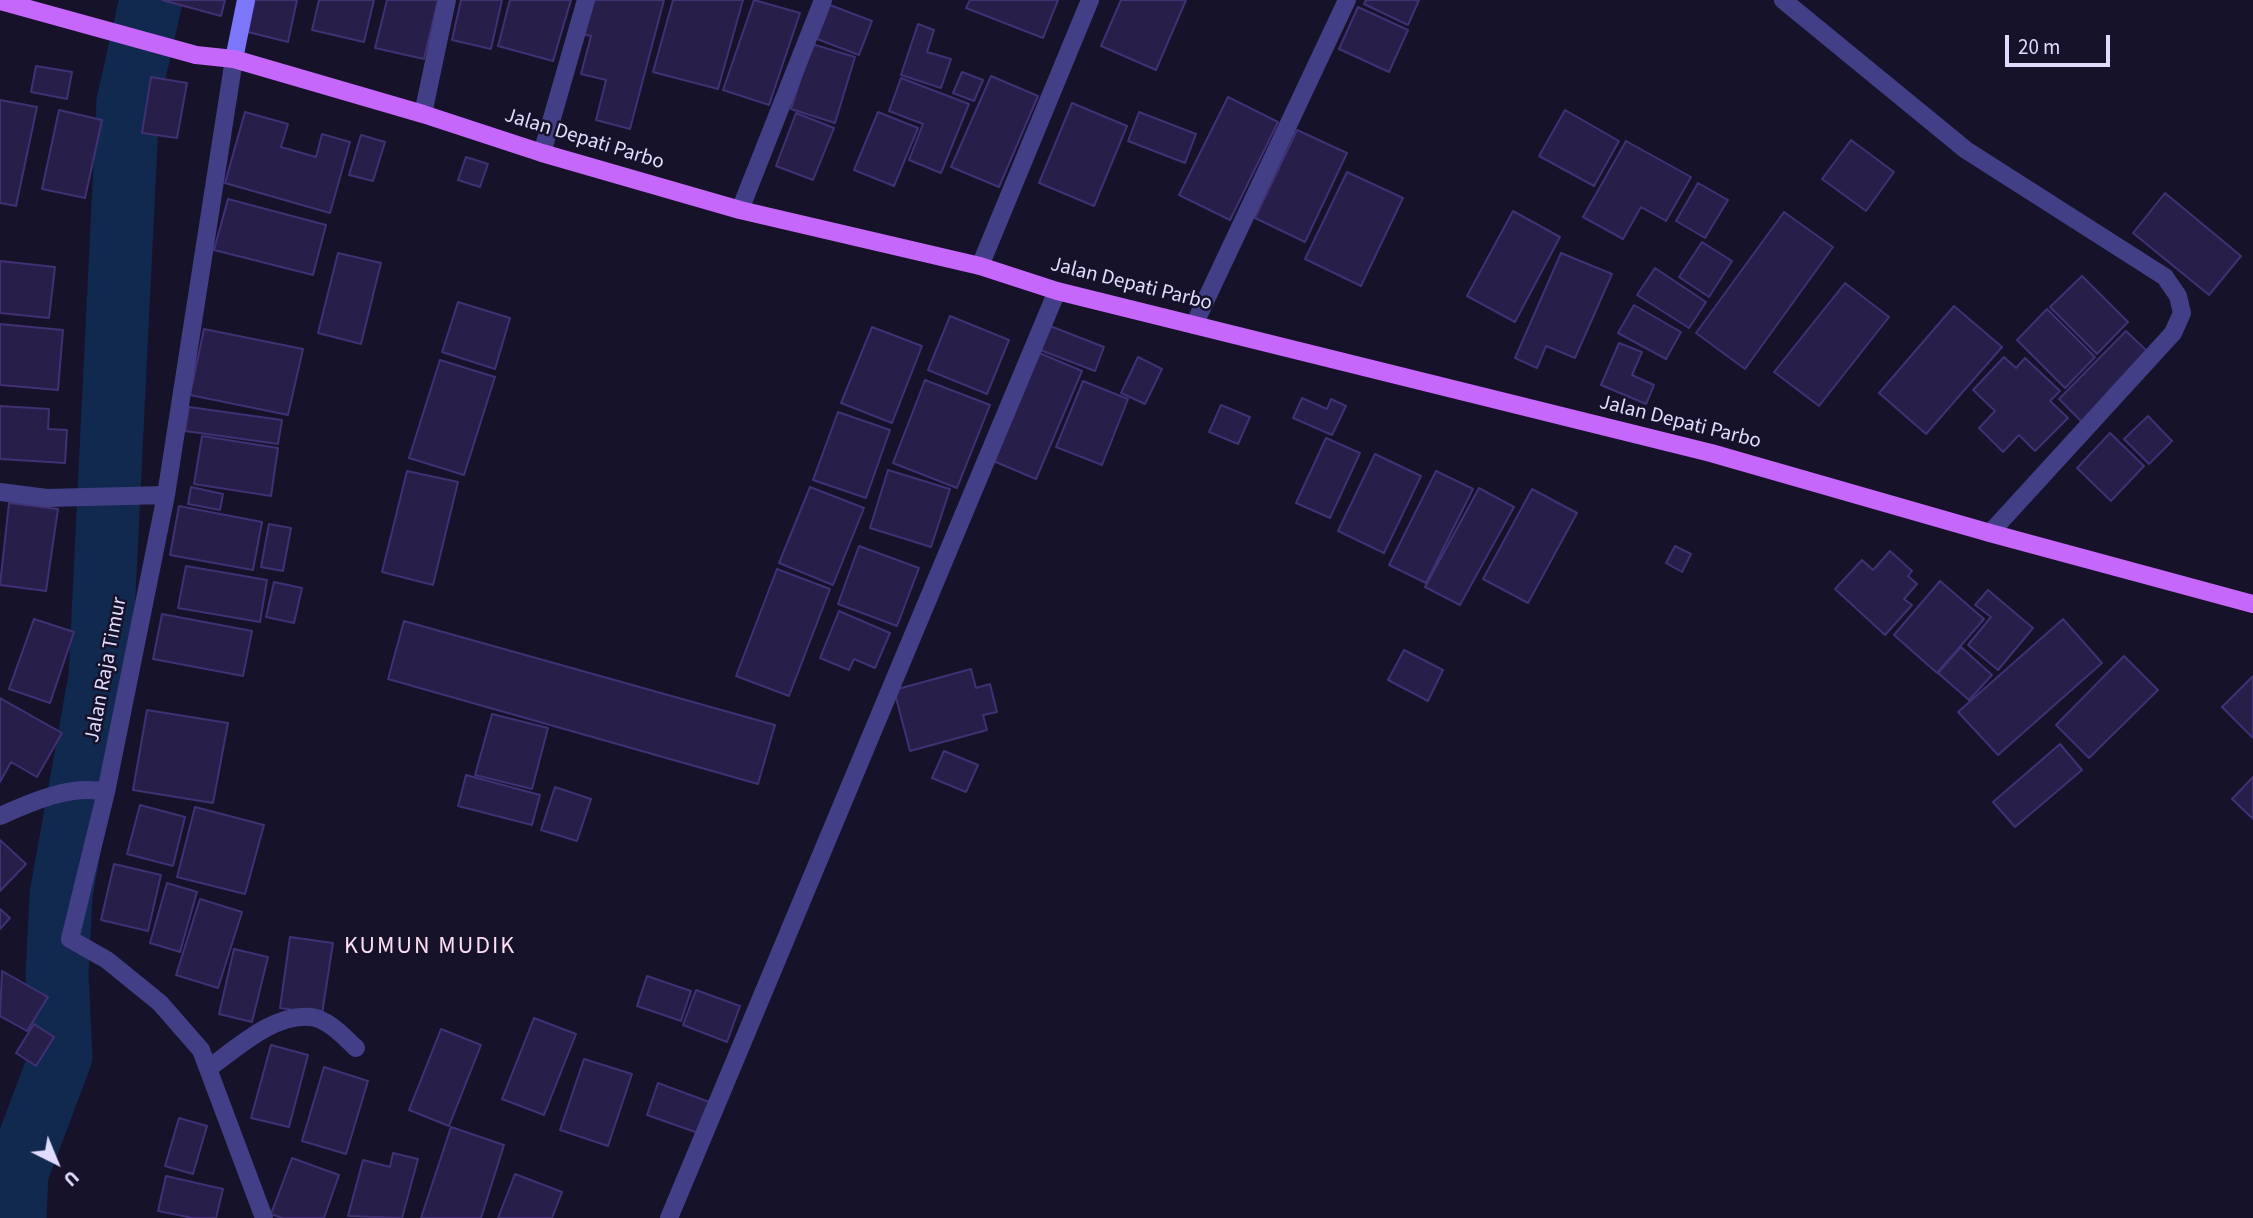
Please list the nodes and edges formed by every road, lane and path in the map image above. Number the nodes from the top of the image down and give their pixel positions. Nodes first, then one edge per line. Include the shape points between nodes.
1 (246, 0) edge
2 (447, 0) edge
3 (586, 0) edge
4 (823, 0) edge
5 (1090, 0) edge
6 (1347, 0) edge
7 (1783, 0) edge
8 (0, 1) edge
9 (233, 59) junction
10 (423, 114) junction
11 (542, 153) junction
12 (740, 210) junction
13 (980, 267) junction
14 (1057, 291) junction
15 (1194, 325) junction
16 (0, 492) edge
17 (166, 495) junction
18 (1990, 533) junction
19 (2253, 604) edge
20 (98, 790) junction
21 (0, 816) edge
22 (356, 1048) dead end
23 (209, 1068) junction
24 (264, 1218) edge
25 (669, 1218) edge

1 - 9 street
2 - 10 street
3 - 11 street
4 - 12 street
5 - 13 street
6 - 15 street
7 - 18 street via 1966,150 2128,251 2165,277 2178,296 2182,313 2173,333
8 - 9 main road, Jalan Depati Parbo via 195,55
9 - 10 main road, Jalan Depati Parbo
9 - 17 street, Jalan Raja Timur
10 - 11 main road, Jalan Depati Parbo
11 - 12 main road, Jalan Depati Parbo
12 - 13 main road, Jalan Depati Parbo
13 - 14 main road, Jalan Depati Parbo
14 - 15 main road, Jalan Depati Parbo
14 - 25 street
15 - 18 main road, Jalan Depati Parbo via 1710,453
16 - 17 street via 47,498
17 - 20 street, Jalan Raja Timur
18 - 19 main road, Jalan Depati Parbo
20 - 21 street via 61,794
20 - 23 street, Jalan Raja Timur via 70,939 107,960 160,1003 201,1050
22 - 23 street via 312,1017 260,1032
23 - 24 street, Jalan Raja Timur

